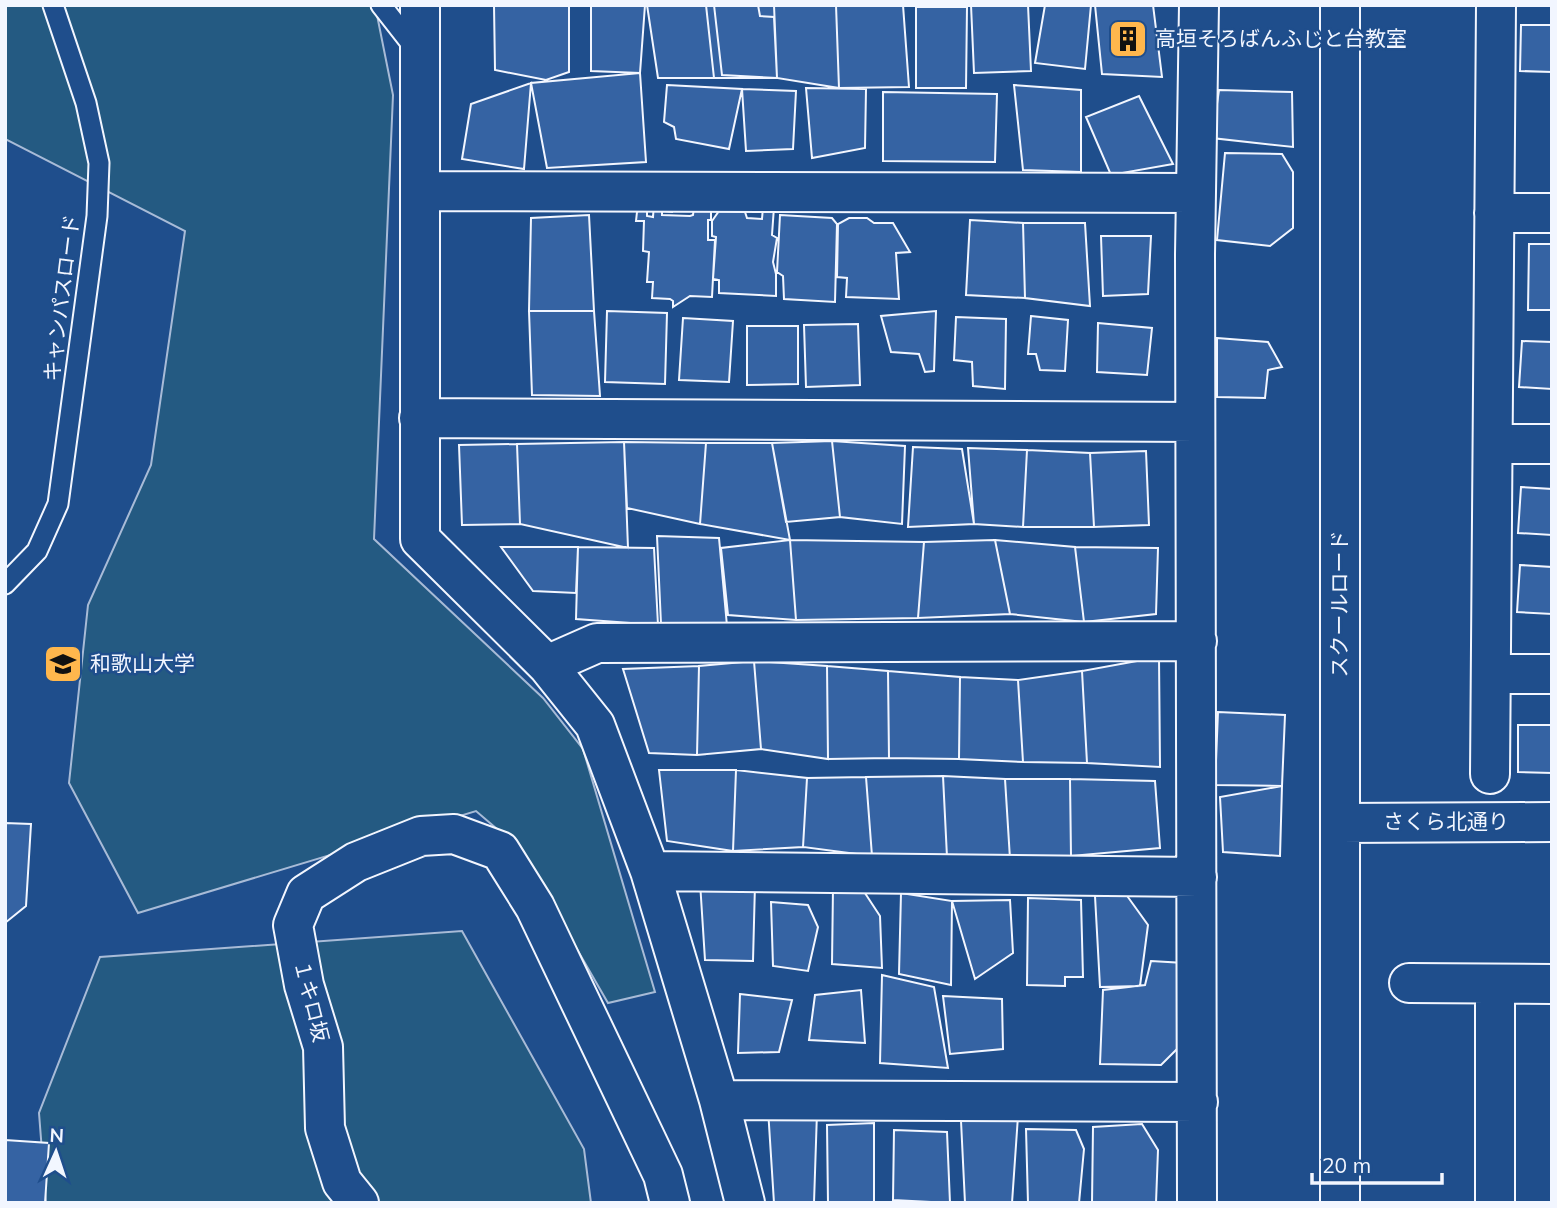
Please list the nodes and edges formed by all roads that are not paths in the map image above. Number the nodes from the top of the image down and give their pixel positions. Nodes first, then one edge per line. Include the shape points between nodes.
1 (53, 5) edge
2 (381, 5) edge
3 (420, 5) edge
4 (1199, 5) edge
5 (1340, 5) edge
6 (1496, 5) edge
7 (421, 55) junction
8 (421, 191) junction
9 (1195, 193) junction
10 (1494, 214) junction
11 (1552, 214) edge
12 (419, 418) junction
13 (1195, 422) junction
14 (1493, 444) junction
15 (1552, 444) edge
16 (5, 584) edge
17 (1197, 641) junction
18 (547, 665) junction
19 (1491, 674) junction
20 (1552, 674) edge
21 (1490, 774) dead end
22 (1552, 822) edge
23 (1340, 823) junction
24 (650, 870) junction
25 (1197, 877) junction
26 (1409, 983) dead end
27 (1495, 984) junction
28 (1552, 984) edge
29 (719, 1100) junction
30 (1198, 1102) junction
31 (359, 1203) edge
32 (670, 1203) edge
33 (744, 1203) edge
34 (1196, 1203) edge
35 (1340, 1203) edge
36 (1495, 1203) edge

1 - 16 lane, キャンパスロード via 86,103 99,163 97,216 58,504 37,551
2 - 7 lane
3 - 7 street
4 - 9 street
5 - 23 street, スクールロード
6 - 10 street
7 - 8 street
8 - 9 street
8 - 12 street
9 - 13 street
10 - 11 street
10 - 14 street
12 - 13 street
12 - 18 street via 420,539
13 - 17 street
14 - 15 street
14 - 19 street
17 - 18 street via 597,643
17 - 25 street
18 - 24 street via 595,725
19 - 20 street
19 - 21 street
22 - 23 street, さくら北通り
23 - 35 street, スクールロード
24 - 25 street
24 - 29 street
25 - 30 street
26 - 27 street
27 - 28 street
27 - 36 street
29 - 30 street
29 - 33 street
30 - 34 street
31 - 32 street, １キロ坂 via 342,1182 325,1128 323,1046 304,985 293,925 306,894 356,862 421,836 454,834 500,851 535,907 663,1175

